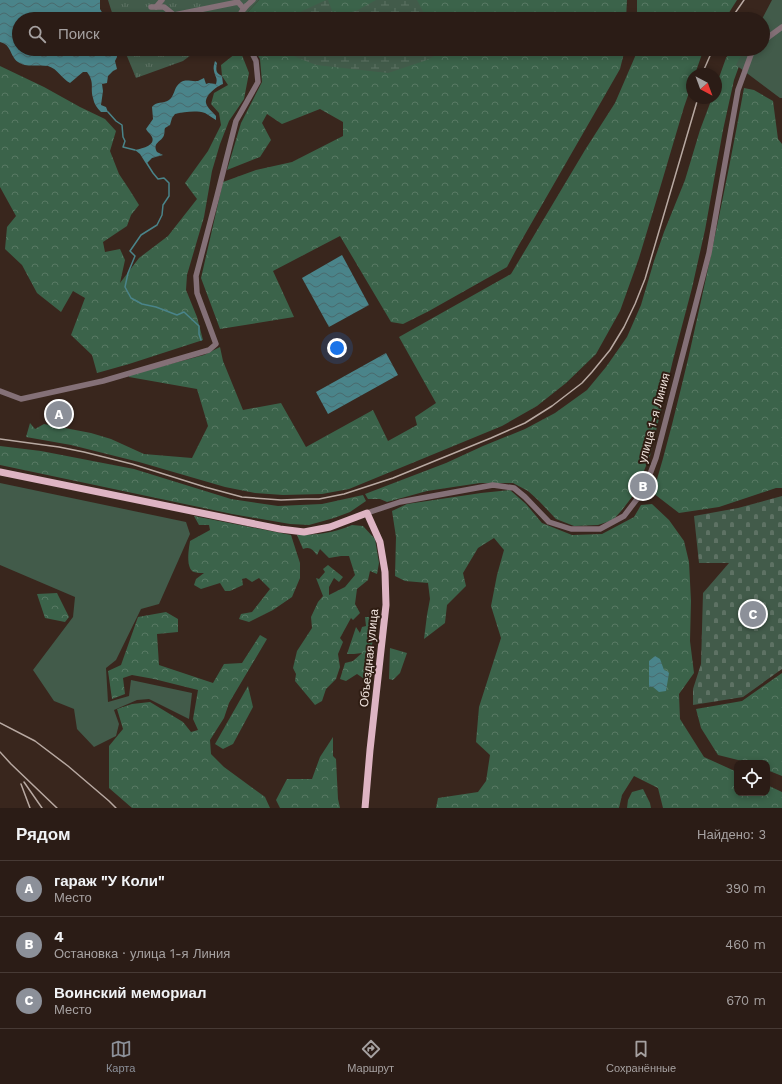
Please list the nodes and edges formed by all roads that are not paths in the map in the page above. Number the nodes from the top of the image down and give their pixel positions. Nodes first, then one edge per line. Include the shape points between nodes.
1 (162, 0) edge
2 (253, 0) edge
3 (244, 9) junction
4 (170, 12) edge
5 (189, 12) edge
6 (242, 12) edge
7 (782, 27) edge
8 (770, 36) edge
9 (254, 56) edge
10 (750, 56) edge
11 (0, 391) edge
12 (0, 472) edge
13 (368, 513) junction
14 (364, 808) edge

1 - 4 street via 154,7 164,7
2 - 3 street
3 - 5 street via 238,2
3 - 6 street
7 - 8 street
9 - 11 street via 258,82 236,121 196,276 197,292 216,344 209,350 117,377 21,399
10 - 13 street, улица 1-я Линия via 738,90 709,253 656,458 644,490 624,516 600,529 571,530 549,522 514,488 493,485 400,502
12 - 13 main road via 304,532 330,527
13 - 14 main road, Объездная улица via 380,542 385,572 386,605

